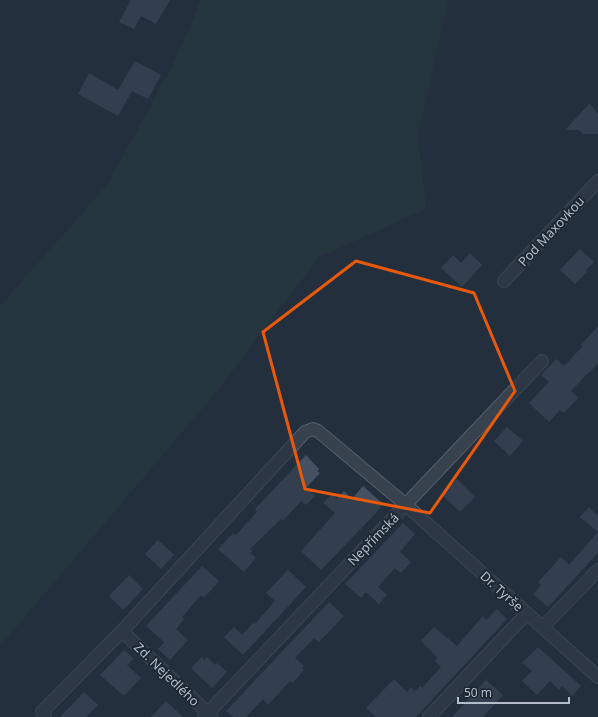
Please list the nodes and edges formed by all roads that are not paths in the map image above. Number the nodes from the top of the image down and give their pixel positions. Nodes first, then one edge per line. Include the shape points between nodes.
1 (598, 181) edge
2 (504, 281) dead end
3 (542, 360) dead end
4 (405, 504) junction
5 (598, 570) edge
6 (527, 613) junction
7 (543, 628) junction
8 (122, 631) junction
9 (598, 677) edge
10 (44, 715) edge
11 (208, 716) edge
12 (429, 717) edge

1 - 2 street, Pod Maxovkou
3 - 4 street, Nepřímská
4 - 6 street, Dr. Tyrše
4 - 8 street, Dr. Tyrše via 318,431 309,430
4 - 11 street, Nepřímská
5 - 7 street
6 - 7 street, Dr. Tyrše
6 - 12 street
7 - 9 street, Dr. Tyrše
8 - 10 street
8 - 11 street, Zd. Nejedlého

